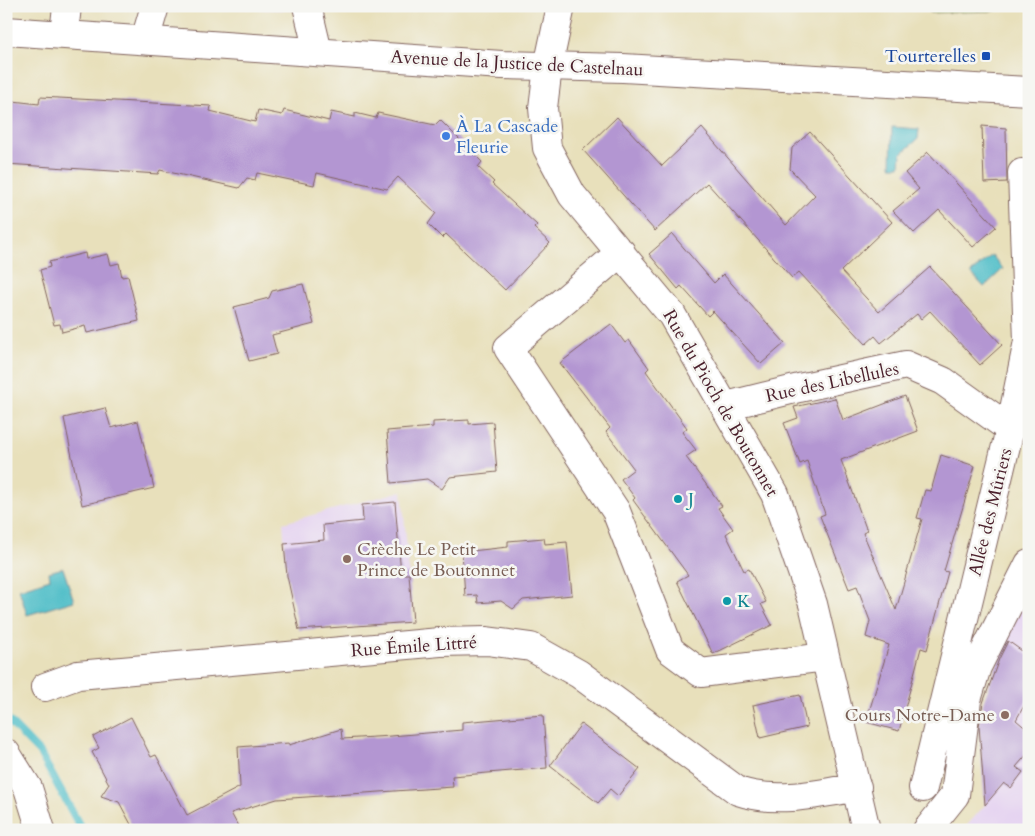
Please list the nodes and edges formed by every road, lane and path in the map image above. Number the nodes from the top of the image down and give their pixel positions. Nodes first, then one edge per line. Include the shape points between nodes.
1 (67, 6) edge
2 (155, 6) edge
3 (307, 6) edge
4 (561, 6) edge
5 (6, 31) edge
6 (64, 34) junction
7 (145, 40) junction
8 (318, 52) junction
9 (548, 67) junction
10 (1029, 91) edge
11 (1022, 173) dead end
12 (621, 252) junction
13 (726, 406) junction
14 (1010, 428) junction
15 (1029, 564) edge
16 (825, 658) junction
17 (45, 687) dead end
18 (6, 753) edge
19 (857, 787) junction
20 (923, 788) dead end
21 (41, 830) edge
22 (866, 830) edge
23 (926, 830) edge

1 - 6 street
2 - 7 street
3 - 8 street
4 - 9 street, Rue du Pioch de Boutonnet
5 - 6 street, Avenue de la Justice de Castelnau
6 - 7 street, Avenue de la Justice de Castelnau
7 - 8 street, Avenue de la Justice de Castelnau
8 - 9 street, Avenue de la Justice de Castelnau
9 - 10 street, Avenue de la Justice de Castelnau via 623,68
9 - 12 street, Rue du Pioch de Boutonnet via 543,108 546,148 572,195
11 - 14 street, Allée des Mûriers via 1028,341
12 - 13 street, Rue du Pioch de Boutonnet via 672,316
12 - 16 street via 508,348 616,511 670,650 701,673
13 - 14 street, Rue des Libellules via 906,366 943,381
13 - 16 street, Rue du Pioch de Boutonnet via 775,494 813,604
14 - 20 street, Allée des Mûriers
15 - 23 street via 977,667 967,700 955,795
16 - 19 street, Rue du Pioch de Boutonnet
17 - 19 street, Rue Émile Littré via 78,675 440,642 487,641 531,647 579,674 738,791 756,798 788,798
18 - 21 street via 28,788
19 - 22 street, Rue du Pioch de Boutonnet

